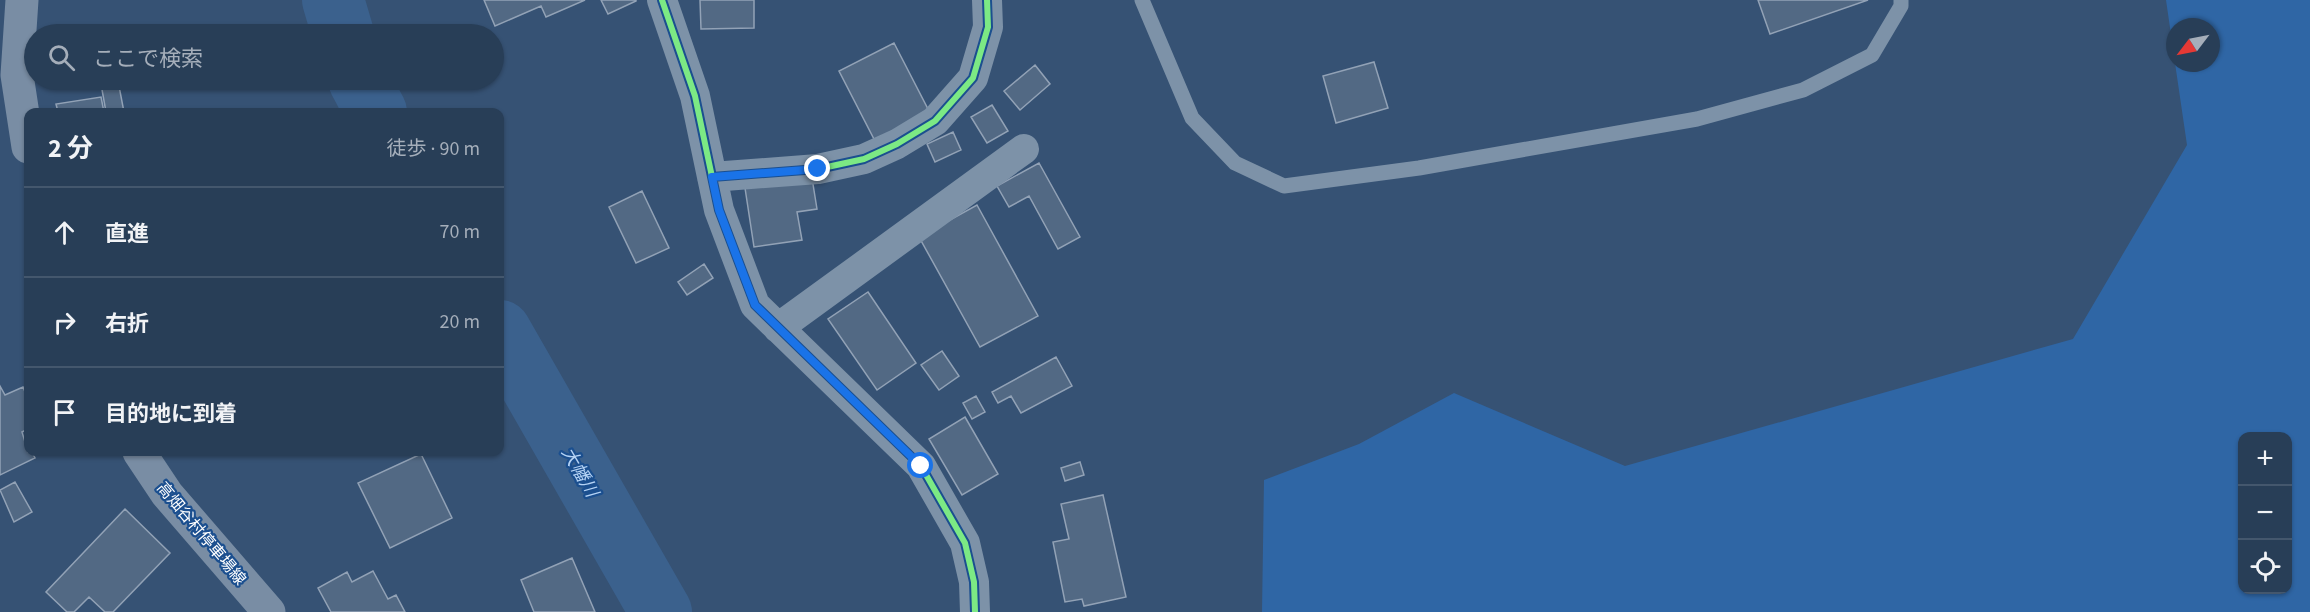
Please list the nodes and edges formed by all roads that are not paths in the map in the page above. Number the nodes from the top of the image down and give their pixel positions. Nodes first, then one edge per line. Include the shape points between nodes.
1 (22, 0) edge
2 (662, 0) edge
3 (987, 0) edge
4 (1142, 0) edge
5 (1901, 0) edge
6 (24, 121) edge
7 (1024, 149) dead end
8 (712, 177) junction
9 (778, 328) junction
10 (142, 456) edge
11 (269, 612) edge
12 (975, 612) edge

1 - 6 main road via 17,75
2 - 8 street via 695,96
3 - 8 street via 988,27 973,78 935,121 864,159 818,169
4 - 5 lane via 1192,118 1235,163 1284,186 1419,168 1697,119 1803,90 1872,56
7 - 9 street
8 - 9 street via 719,210 755,305
9 - 12 street via 921,466 965,543 975,582
10 - 11 main road, 高畑谷村停車場線 via 167,494

